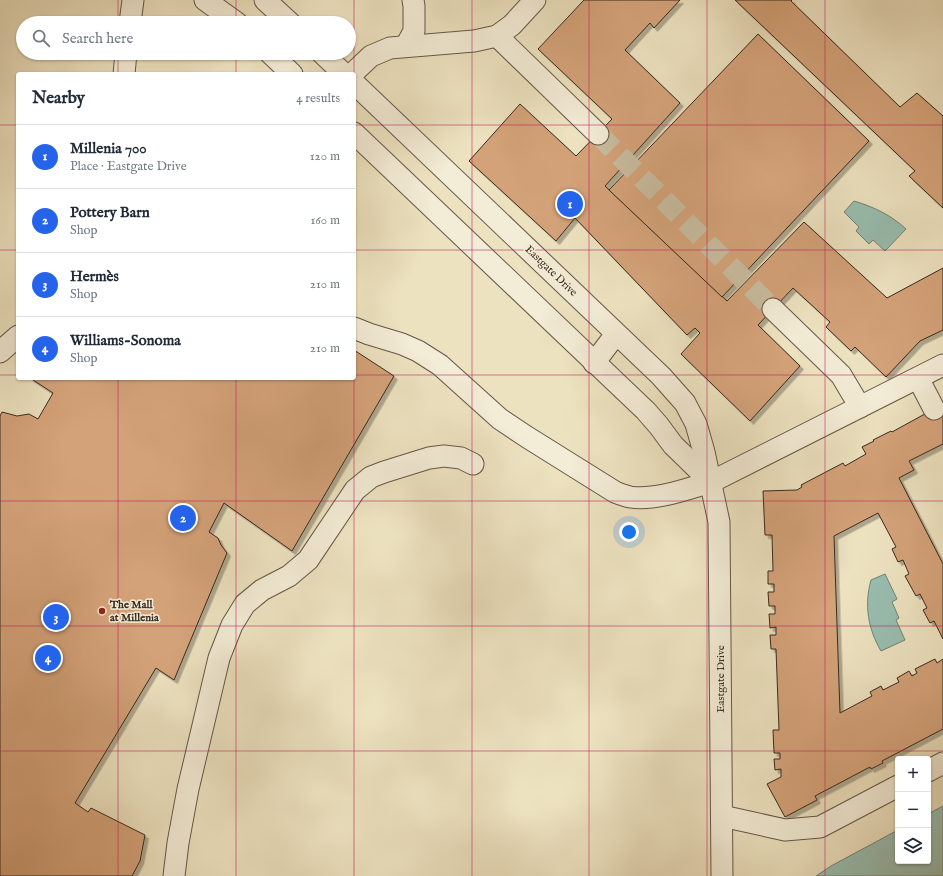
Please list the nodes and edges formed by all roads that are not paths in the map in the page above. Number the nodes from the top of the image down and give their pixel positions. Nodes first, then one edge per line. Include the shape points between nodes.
1 (134, 0) edge
2 (205, 0) edge
3 (265, 0) edge
4 (535, 0) edge
5 (414, 3) edge
6 (131, 16) edge
7 (227, 16) edge
8 (282, 16) edge
9 (497, 36) junction
10 (406, 46) junction
11 (125, 60) edge
12 (277, 60) edge
13 (329, 60) edge
14 (124, 72) edge
15 (290, 72) edge
16 (342, 72) edge
17 (354, 72) edge
18 (356, 85) edge
19 (598, 134) tunnel mouth
20 (356, 135) edge
21 (773, 309) tunnel mouth
22 (356, 329) edge
23 (616, 334) junction
24 (16, 338) edge
25 (0, 352) edge
26 (594, 363) junction
27 (943, 365) edge
28 (918, 378) junction
29 (860, 407) junction
30 (934, 409) dead end
31 (473, 464) dead end
32 (711, 482) junction
33 (943, 763) edge
34 (931, 769) edge
35 (895, 788) edge
36 (722, 816) junction
37 (174, 876) edge
38 (722, 876) edge

1 - 6 street
2 - 7 street
3 - 8 street
4 - 9 street via 512,25
5 - 10 street via 414,31
9 - 10 street via 474,41
9 - 19 street
10 - 17 street via 390,48 371,56
11 - 14 street
12 - 15 street
13 - 16 street
18 - 23 street, Eastgate Drive
20 - 26 street
21 - 29 street via 841,376
22 - 32 street via 402,344 426,356 440,365 500,419 615,492 629,497 645,498
23 - 26 street
23 - 32 street, Eastgate Drive via 661,376 684,403 696,424
24 - 25 street
26 - 32 street via 646,411 673,445
27 - 28 street
28 - 29 street
28 - 30 street
29 - 32 street
31 - 37 street via 461,458 444,456 429,458 371,477 355,490 308,560 289,576 262,590 245,604 232,626 219,658 188,789
32 - 36 street, Eastgate Drive via 719,522
33 - 34 street
35 - 36 street via 820,827 785,830
36 - 38 street, Eastgate Drive

